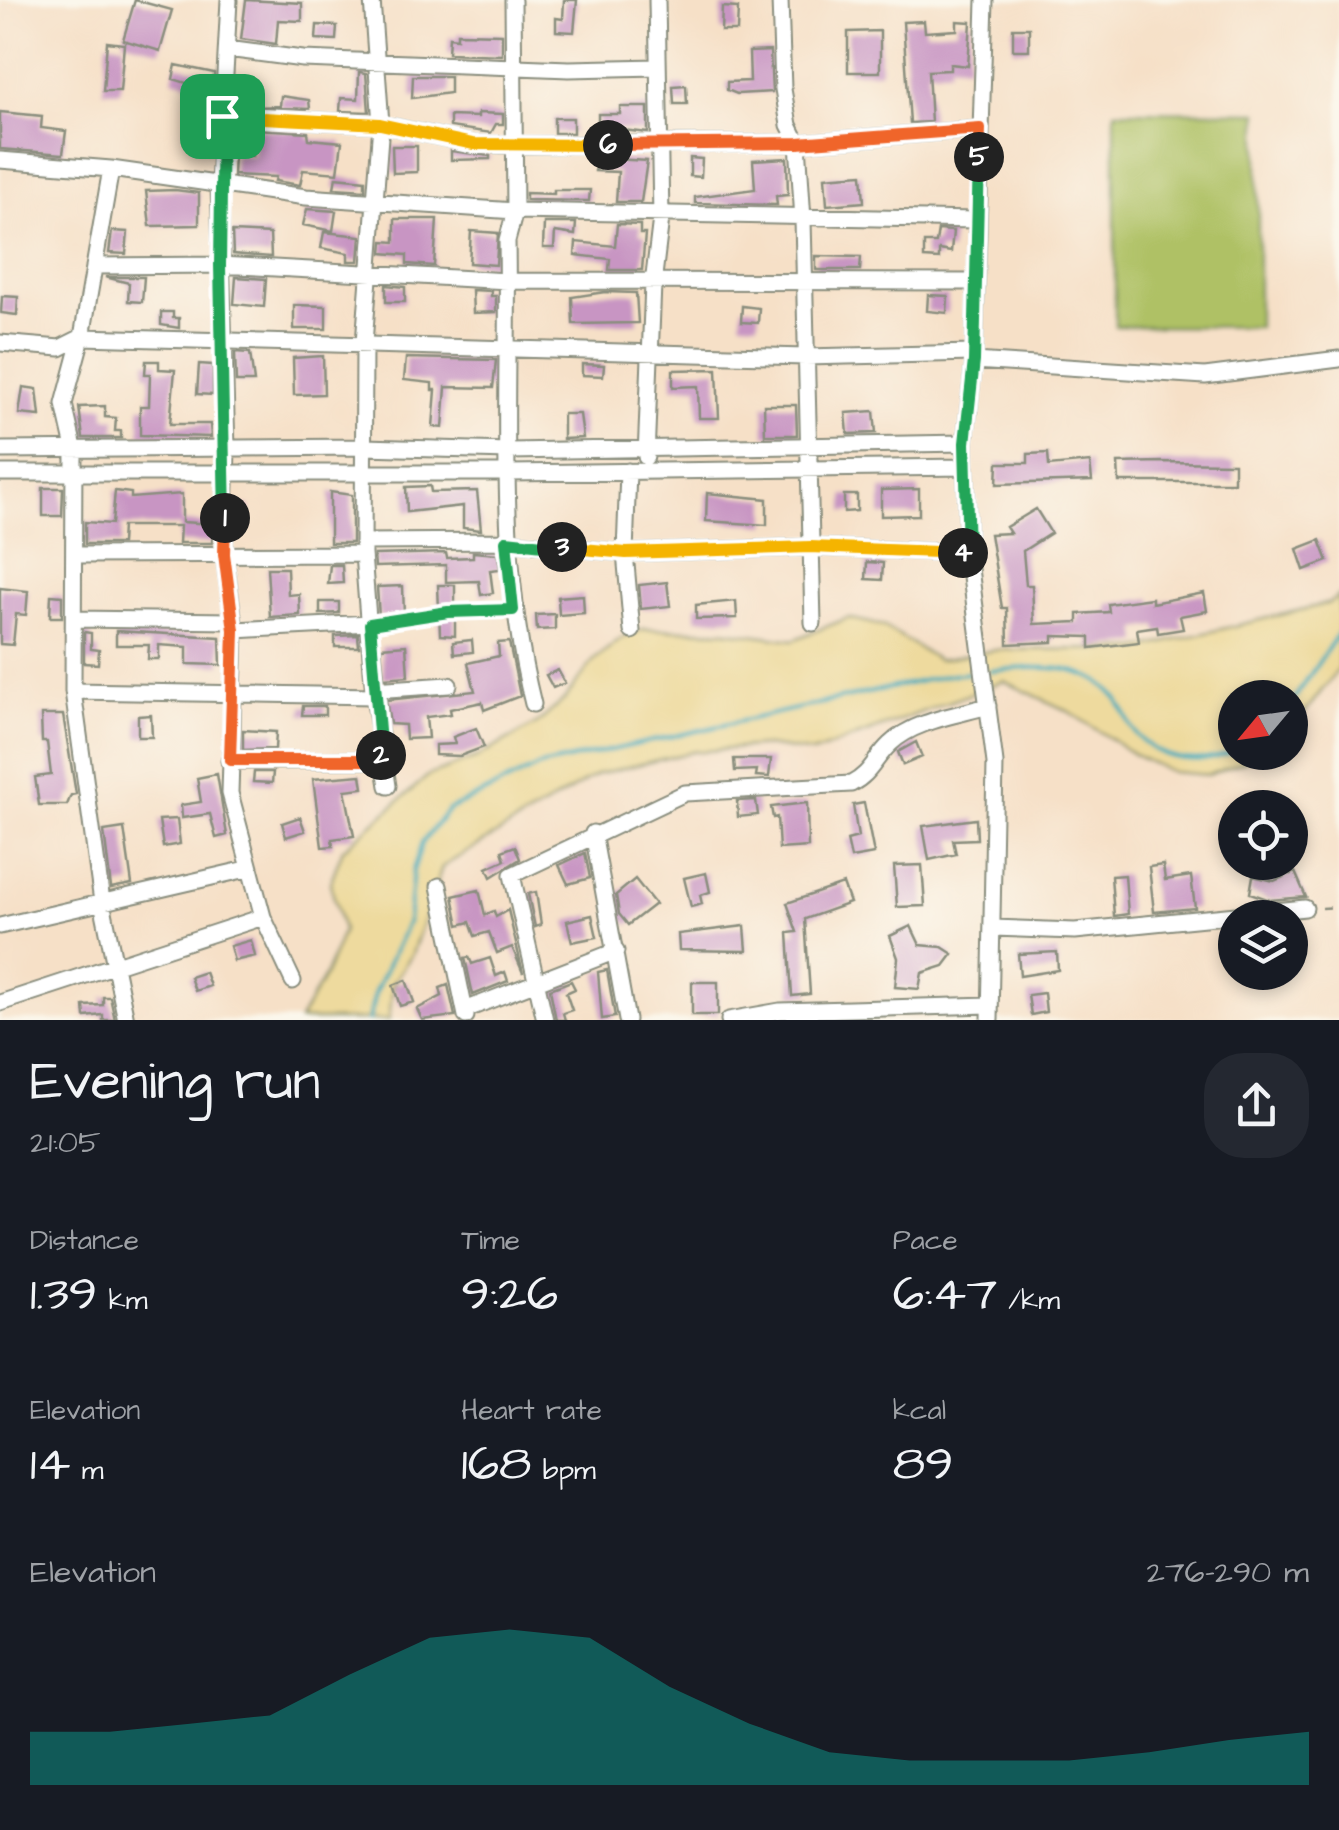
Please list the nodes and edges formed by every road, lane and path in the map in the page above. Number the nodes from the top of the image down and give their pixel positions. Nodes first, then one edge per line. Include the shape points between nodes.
1 (229, 0) edge
2 (372, 0) edge
3 (513, 0) edge
4 (658, 0) edge
5 (780, 0) edge
6 (986, 0) edge
7 (226, 50) junction
8 (376, 59) junction
9 (513, 66) junction
10 (658, 67) junction
11 (222, 116) junction
12 (380, 124) junction
13 (980, 129) junction
14 (798, 143) junction
15 (515, 145) junction
16 (659, 145) junction
17 (0, 160) edge
18 (111, 169) junction
19 (220, 186) junction
20 (374, 201) junction
21 (514, 212) junction
22 (661, 218) junction
23 (803, 220) junction
24 (976, 220) junction
25 (220, 265) junction
26 (94, 266) junction
27 (367, 272) junction
28 (508, 281) junction
29 (804, 281) junction
30 (974, 282) junction
31 (653, 284) junction
32 (82, 338) junction
33 (223, 342) junction
34 (0, 343) edge
35 (364, 343) junction
36 (509, 352) junction
37 (650, 352) junction
38 (805, 357) junction
39 (974, 357) junction
40 (1339, 359) edge
41 (965, 443) junction
42 (364, 446) junction
43 (806, 446) junction
44 (74, 448) junction
45 (227, 448) junction
46 (646, 449) junction
47 (0, 450) edge
48 (509, 452) junction
49 (966, 467) junction
50 (808, 469) junction
51 (646, 470) junction
52 (226, 471) junction
53 (365, 471) junction
54 (628, 471) junction
55 (74, 472) junction
56 (0, 473) edge
57 (509, 473) junction
58 (506, 541) junction
59 (810, 547) junction
60 (363, 548) junction
61 (626, 553) junction
62 (968, 553) junction
63 (224, 554) junction
64 (75, 555) junction
65 (513, 610) junction
66 (74, 619) junction
67 (812, 623) dead end
68 (370, 624) junction
69 (234, 625) junction
70 (632, 630) dead end
71 (449, 685) dead end
72 (74, 692) junction
73 (374, 693) junction
74 (232, 694) junction
75 (533, 704) dead end
76 (988, 706) junction
77 (230, 760) junction
78 (382, 760) junction
79 (388, 786) dead end
80 (592, 833) junction
81 (247, 869) junction
82 (439, 886) dead end
83 (102, 902) junction
84 (1308, 908) edge
85 (1339, 908) edge
86 (263, 917) junction
87 (1218, 917) edge
88 (0, 926) edge
89 (993, 928) junction
90 (616, 952) junction
91 (117, 968) junction
92 (293, 981) dead end
93 (539, 984) junction
94 (0, 1003) edge
95 (990, 1013) edge
96 (466, 1015) edge
97 (780, 1015) edge
98 (126, 1020) edge
99 (545, 1020) edge
100 (626, 1020) edge
101 (729, 1020) edge

1 - 7 street
2 - 8 street
3 - 9 street
4 - 10 street
5 - 14 street via 783,89
6 - 13 street
7 - 8 street via 303,60
7 - 11 street
8 - 9 street
8 - 12 street
9 - 10 street
9 - 15 street
10 - 16 street
11 - 12 street
11 - 19 street
12 - 15 street via 473,144
12 - 20 street
13 - 14 street
13 - 24 street
14 - 16 street
14 - 23 street
15 - 16 street
15 - 21 street
16 - 22 street
17 - 18 street
18 - 19 street
18 - 26 street
19 - 20 street
19 - 25 street
20 - 21 street
20 - 27 street
21 - 22 street
21 - 28 street
22 - 23 street
22 - 31 street
23 - 24 street
23 - 29 street
24 - 30 street
25 - 26 street
25 - 27 street
25 - 33 street
26 - 32 street
27 - 28 street
27 - 35 street
28 - 31 street
28 - 36 street
29 - 30 street
29 - 31 street
29 - 38 street
30 - 39 street
31 - 37 street
32 - 33 street
32 - 34 street via 60,348
32 - 44 street via 64,404
33 - 35 street
33 - 45 street
35 - 36 street
35 - 42 street
36 - 37 street
36 - 48 street
37 - 38 street
37 - 46 street
38 - 39 street
38 - 43 street
39 - 40 street via 1205,376
39 - 41 street
41 - 43 street
41 - 49 street
42 - 45 street
42 - 48 street
42 - 53 street
43 - 46 street
43 - 50 street
44 - 45 street
44 - 47 street
44 - 55 street
45 - 52 street
46 - 48 street
46 - 51 street
48 - 57 street
49 - 50 street
49 - 62 street
50 - 51 street
50 - 59 street
51 - 54 street
52 - 53 street
52 - 55 street
52 - 63 street
53 - 57 street
53 - 60 street
54 - 57 street
54 - 61 street
55 - 56 street
55 - 64 street
57 - 58 street
58 - 60 street
58 - 61 street
58 - 65 street
59 - 61 street
59 - 62 street
59 - 67 street
60 - 63 street
60 - 68 street
61 - 70 street
62 - 76 street
63 - 64 street
63 - 69 street
64 - 66 street
65 - 68 path
65 - 75 street
66 - 69 street
66 - 72 street
68 - 69 street
68 - 73 street
69 - 74 street
71 - 73 street
72 - 74 street
72 - 83 street
73 - 74 street
73 - 78 street
74 - 77 street
76 - 80 street via 906,734 851,784 685,794
76 - 89 street via 995,763
77 - 78 street
77 - 81 street via 230,793
78 - 79 street
80 - 90 street
80 - 93 street via 512,876
81 - 83 street
81 - 86 street
82 - 96 street
83 - 88 street
83 - 91 street
84 - 85 path
86 - 91 street
86 - 92 street
87 - 89 street via 1074,932
89 - 95 street
90 - 93 street
90 - 100 street
91 - 94 street
91 - 98 street
93 - 96 street
93 - 99 street
95 - 97 street
97 - 101 street

